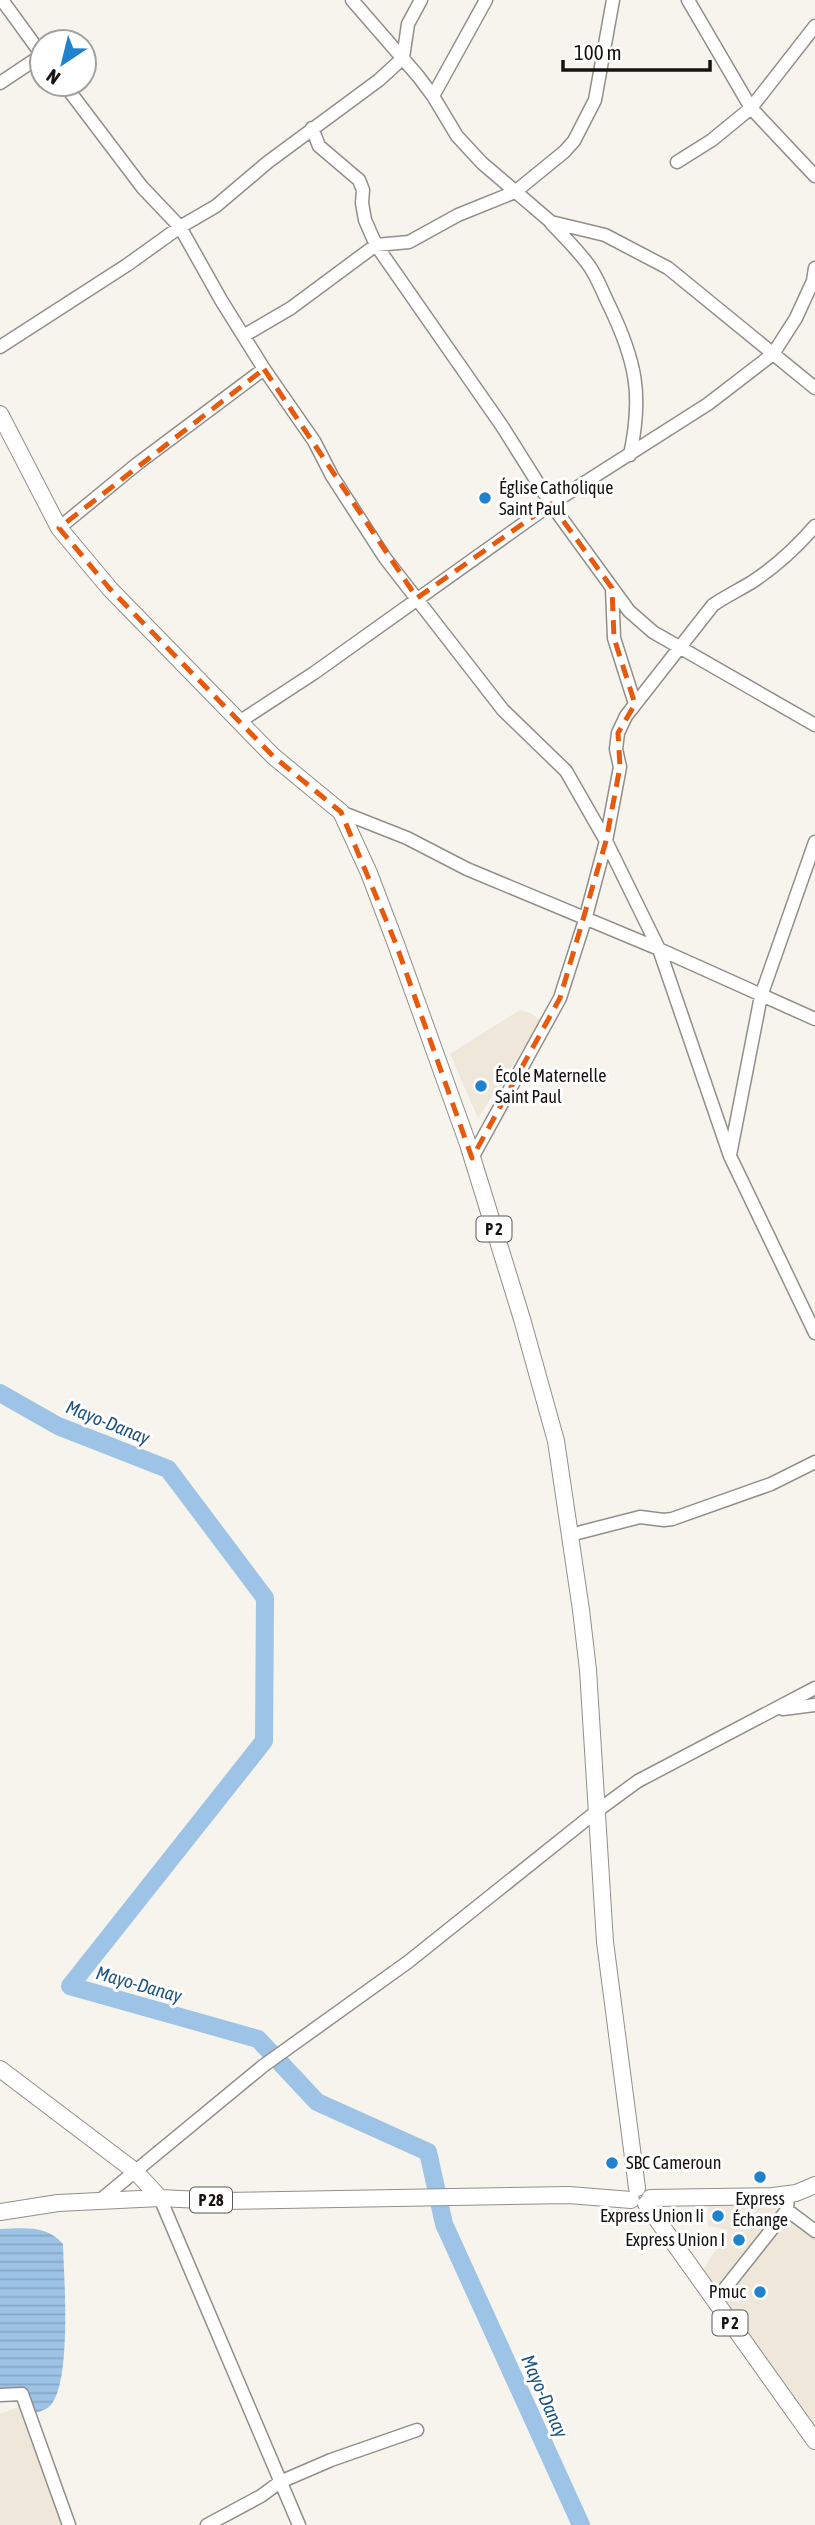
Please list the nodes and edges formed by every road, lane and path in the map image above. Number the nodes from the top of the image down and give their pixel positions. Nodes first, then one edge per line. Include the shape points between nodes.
1 (2, 0) edge
2 (352, 0) edge
3 (421, 0) edge
4 (486, 0) edge
5 (614, 0) edge
6 (688, 0) edge
7 (815, 26) edge
8 (28, 36) edge
9 (404, 58) junction
10 (28, 64) edge
11 (0, 83) edge
12 (433, 96) junction
13 (75, 98) edge
14 (751, 108) junction
15 (312, 128) junction
16 (677, 162) dead end
17 (815, 176) edge
18 (515, 192) junction
19 (551, 222) junction
20 (180, 227) junction
21 (376, 245) junction
22 (815, 268) edge
23 (245, 335) junction
24 (0, 347) edge
25 (773, 354) junction
26 (264, 369) junction
27 (815, 388) edge
28 (0, 414) edge
29 (630, 456) junction
30 (551, 504) junction
31 (815, 526) edge
32 (59, 528) junction
33 (612, 587) junction
34 (417, 598) junction
35 (678, 647) junction
36 (635, 704) junction
37 (239, 722) junction
38 (815, 725) edge
39 (341, 812) junction
40 (606, 841) junction
41 (815, 842) edge
42 (584, 920) junction
43 (659, 949) junction
44 (761, 996) junction
45 (815, 1019) edge
46 (730, 1156) junction
47 (472, 1157) junction
48 (815, 1333) edge
49 (815, 1462) edge
50 (570, 1535) junction
51 (815, 1688) edge
52 (815, 1705) edge
53 (772, 1710) junction
54 (597, 1811) junction
55 (0, 2069) edge
56 (136, 2172) junction
57 (814, 2186) edge
58 (641, 2197) junction
59 (160, 2198) junction
60 (787, 2202) junction
61 (97, 2203) junction
62 (0, 2212) edge
63 (815, 2231) edge
64 (715, 2301) junction
65 (0, 2395) edge
66 (416, 2430) dead end
67 (815, 2441) edge
68 (281, 2482) junction
69 (69, 2525) edge
70 (207, 2525) edge
71 (299, 2525) edge

1 - 8 street
2 - 9 street
3 - 9 street via 408,24
4 - 12 street
5 - 18 street via 595,100 564,152
6 - 14 street
7 - 14 street
9 - 12 street
9 - 15 street
10 - 11 street
12 - 18 street via 457,136
13 - 20 street via 142,187
14 - 16 street
14 - 17 street
15 - 20 street via 216,206
15 - 21 street via 319,146 359,180 365,220
18 - 19 street
18 - 21 street via 458,215 409,242
19 - 25 street via 605,235 668,268
19 - 29 street via 590,267 635,371 637,410
20 - 23 street
20 - 24 street
21 - 23 street
21 - 30 street
22 - 25 street via 796,318
23 - 26 street
25 - 27 street
25 - 29 street
26 - 32 street
26 - 34 street via 378,547
28 - 32 main road, P 2
29 - 30 street
30 - 33 street
30 - 34 street
31 - 35 street via 783,559 713,605
32 - 37 main road, P 2 via 110,589
33 - 35 street via 638,620
33 - 36 street via 614,638
34 - 37 street
34 - 40 street via 503,710 566,771
35 - 36 street
35 - 38 street
36 - 40 street via 618,733 620,767
37 - 39 main road, P 2
39 - 42 street
39 - 47 main road, P 2 via 396,944
40 - 42 street
40 - 43 street
41 - 44 street
42 - 43 street
42 - 47 street via 560,998
43 - 44 street
43 - 46 street
44 - 45 street
44 - 46 street
46 - 48 street
47 - 50 main road, P 2 via 556,1441
49 - 50 street via 771,1484 672,1519 640,1517
50 - 54 main road, P 2 via 588,1670
51 - 53 street
52 - 53 street
53 - 54 street via 656,1770
54 - 56 street via 408,1962 263,2066
54 - 58 main road, P 2 via 605,1942
55 - 56 main road
56 - 59 main road
56 - 61 street
57 - 60 main road, P 28
58 - 59 main road, P 28
58 - 60 main road, P 28
58 - 64 main road, P 2
59 - 61 main road, P 28
59 - 68 street
60 - 63 street
60 - 64 street
61 - 62 main road, P 28 via 58,2203
64 - 67 main road, P 2
65 - 69 street via 22,2394
66 - 68 street
68 - 70 street
68 - 71 street

